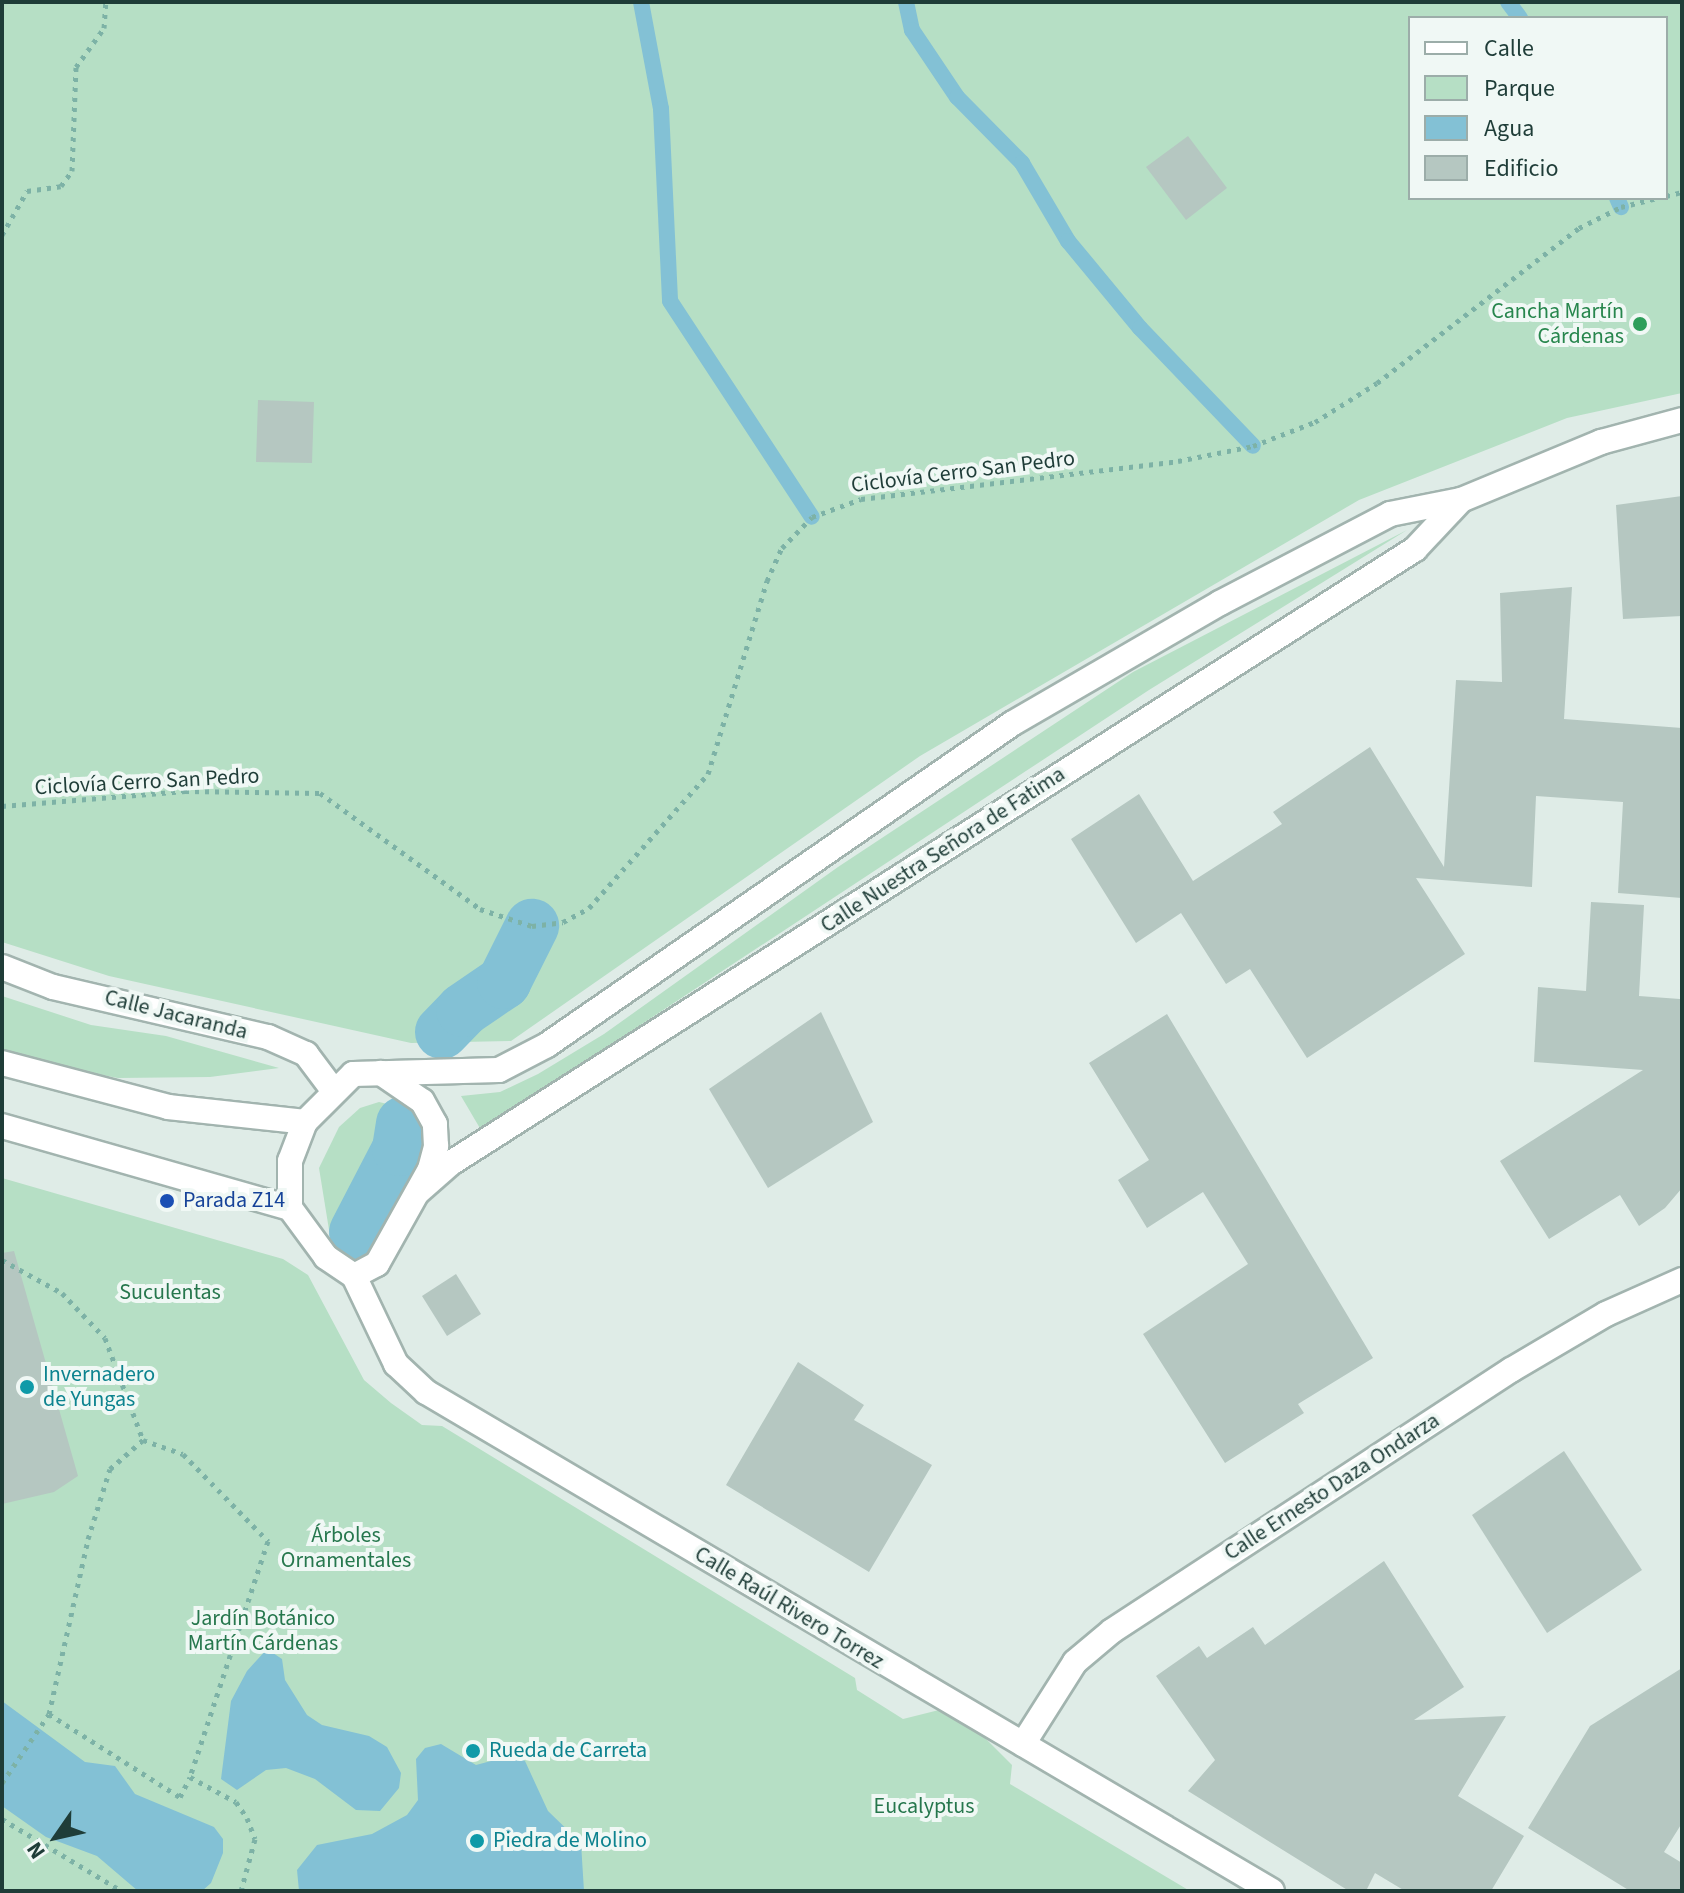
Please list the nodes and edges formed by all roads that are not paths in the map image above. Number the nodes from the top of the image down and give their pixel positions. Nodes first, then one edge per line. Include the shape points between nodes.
1 (1682, 420) edge
2 (1461, 500) junction
3 (2, 967) edge
4 (2, 1063) edge
5 (381, 1073) junction
6 (333, 1090) junction
7 (305, 1122) junction
8 (2, 1126) edge
9 (419, 1191) junction
10 (290, 1208) junction
11 (354, 1276) junction
12 (1682, 1280) edge
13 (1023, 1744) junction
14 (1272, 1891) edge

1 - 2 street, Calle Nuestra Señora de Fatima via 1601,442
2 - 5 street, Calle Nuestra Señora de Fatima via 1390,514 1220,603 1013,723 547,1045 499,1070
2 - 9 street, Calle Nuestra Señora de Fatima via 1415,549 451,1163
3 - 6 street, Calle Jacaranda via 53,987 268,1037 306,1054
4 - 7 street via 168,1107
5 - 6 street via 353,1074
5 - 9 street via 422,1101 435,1124 430,1169
6 - 7 street
7 - 10 street via 290,1161
8 - 10 street
9 - 11 street via 377,1264
10 - 11 street via 326,1257
11 - 13 street, Calle Raúl Rivero Torrez via 396,1364 426,1392
12 - 13 street, Calle Ernesto Daza Ondarza via 1606,1314 1511,1370 1112,1631 1075,1662
13 - 14 street, Calle Raúl Rivero Torrez

